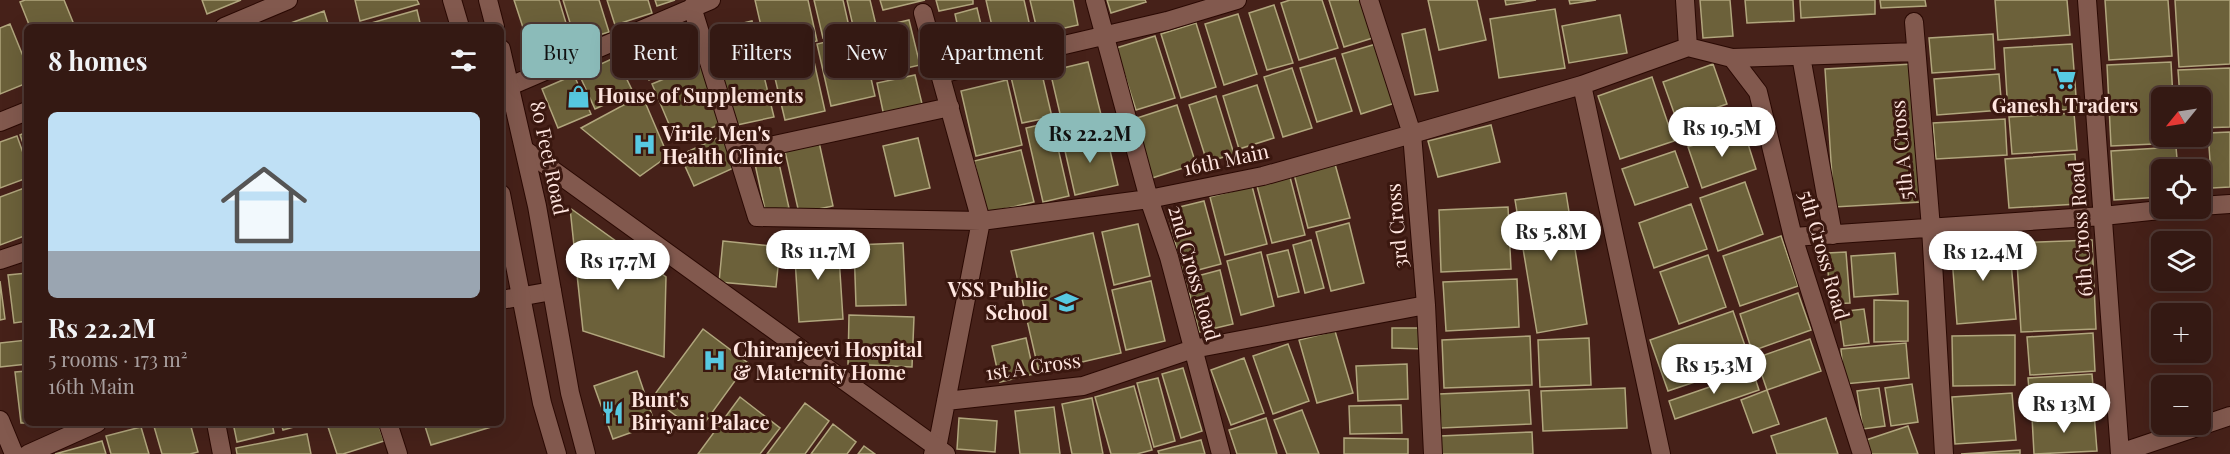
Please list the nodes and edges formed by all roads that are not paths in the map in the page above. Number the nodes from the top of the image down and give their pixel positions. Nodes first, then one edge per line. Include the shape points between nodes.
1 (288, 0) edge
2 (452, 0) edge
3 (488, 0) edge
4 (711, 0) edge
5 (1095, 0) edge
6 (1237, 0) edge
7 (1369, 0) edge
8 (1685, 0) edge
9 (2087, 0) edge
10 (692, 7) junction
11 (923, 14) dead end
12 (1914, 22) dead end
13 (232, 24) edge
14 (459, 24) edge
15 (494, 24) edge
16 (926, 24) edge
17 (1105, 36) junction
18 (1064, 45) edge
19 (1688, 47) junction
20 (1916, 52) junction
21 (1801, 56) junction
22 (1732, 58) junction
23 (504, 61) edge
24 (941, 78) edge
25 (510, 86) junction
26 (1582, 86) junction
27 (950, 107) junction
28 (24, 112) edge
29 (0, 122) edge
30 (1412, 134) junction
31 (525, 150) junction
32 (738, 153) junction
33 (1149, 200) junction
34 (2230, 204) edge
35 (2211, 205) edge
36 (504, 209) edge
37 (2151, 211) edge
38 (2103, 216) junction
39 (981, 221) junction
40 (1931, 228) junction
41 (1833, 235) junction
42 (1793, 237) junction
43 (24, 252) edge
44 (0, 260) edge
45 (552, 291) junction
46 (522, 296) junction
47 (504, 299) edge
48 (1426, 305) junction
49 (1193, 349) junction
50 (946, 401) junction
51 (2230, 416) edge
52 (0, 420) edge
53 (90, 426) edge
54 (217, 426) edge
55 (389, 426) edge
56 (939, 452) edge
57 (14, 454) edge
58 (28, 454) edge
59 (222, 454) edge
60 (398, 454) edge
61 (557, 454) edge
62 (586, 454) edge
63 (1221, 454) edge
64 (1433, 454) edge
65 (1661, 454) edge
66 (1862, 454) edge
67 (1944, 454) edge
68 (2120, 454) edge

1 - 13 street
2 - 14 street
3 - 15 street
4 - 10 street
5 - 17 street, 2nd Cross Road
6 - 17 street
7 - 30 street, 3rd Cross
8 - 19 street
9 - 38 street, 6th Cross Road
10 - 25 street
10 - 32 street
11 - 16 street
12 - 20 street, 5th A Cross
17 - 18 street
17 - 33 street, 2nd Cross Road
19 - 22 street
19 - 26 street, 16th Main
20 - 21 street
20 - 40 street, 5th A Cross
21 - 22 street
21 - 41 street
22 - 42 street, 5th Cross Road via 1758,92
23 - 25 street, 80 Feet Road
24 - 27 street
25 - 31 street, 80 Feet Road
26 - 30 street, 16th Main
26 - 65 street
27 - 32 street
27 - 39 street
28 - 29 street
30 - 33 street, 16th Main via 1263,176
30 - 48 street, 3rd Cross
31 - 45 street, 80 Feet Road
31 - 56 street
32 - 39 street, 16th Main via 758,217
33 - 39 street, 16th Main
33 - 49 street, 2nd Cross Road via 1169,257
34 - 35 street
36 - 46 street
37 - 38 street
38 - 40 street
38 - 68 street, 6th Cross Road
39 - 50 street
40 - 41 street
40 - 67 street, 5th A Cross
41 - 42 street
42 - 66 street, 5th Cross Road
43 - 44 street
45 - 46 street
45 - 62 street, 80 Feet Road via 570,393
46 - 47 street
46 - 61 street via 542,403
48 - 49 street, 1st A Cross
48 - 64 street, 3rd Cross
49 - 50 street, 1st A Cross via 1083,386
49 - 63 street, 2nd Cross Road
50 - 56 street
51 - 68 street
52 - 57 street
53 - 58 street
54 - 59 street
55 - 60 street

